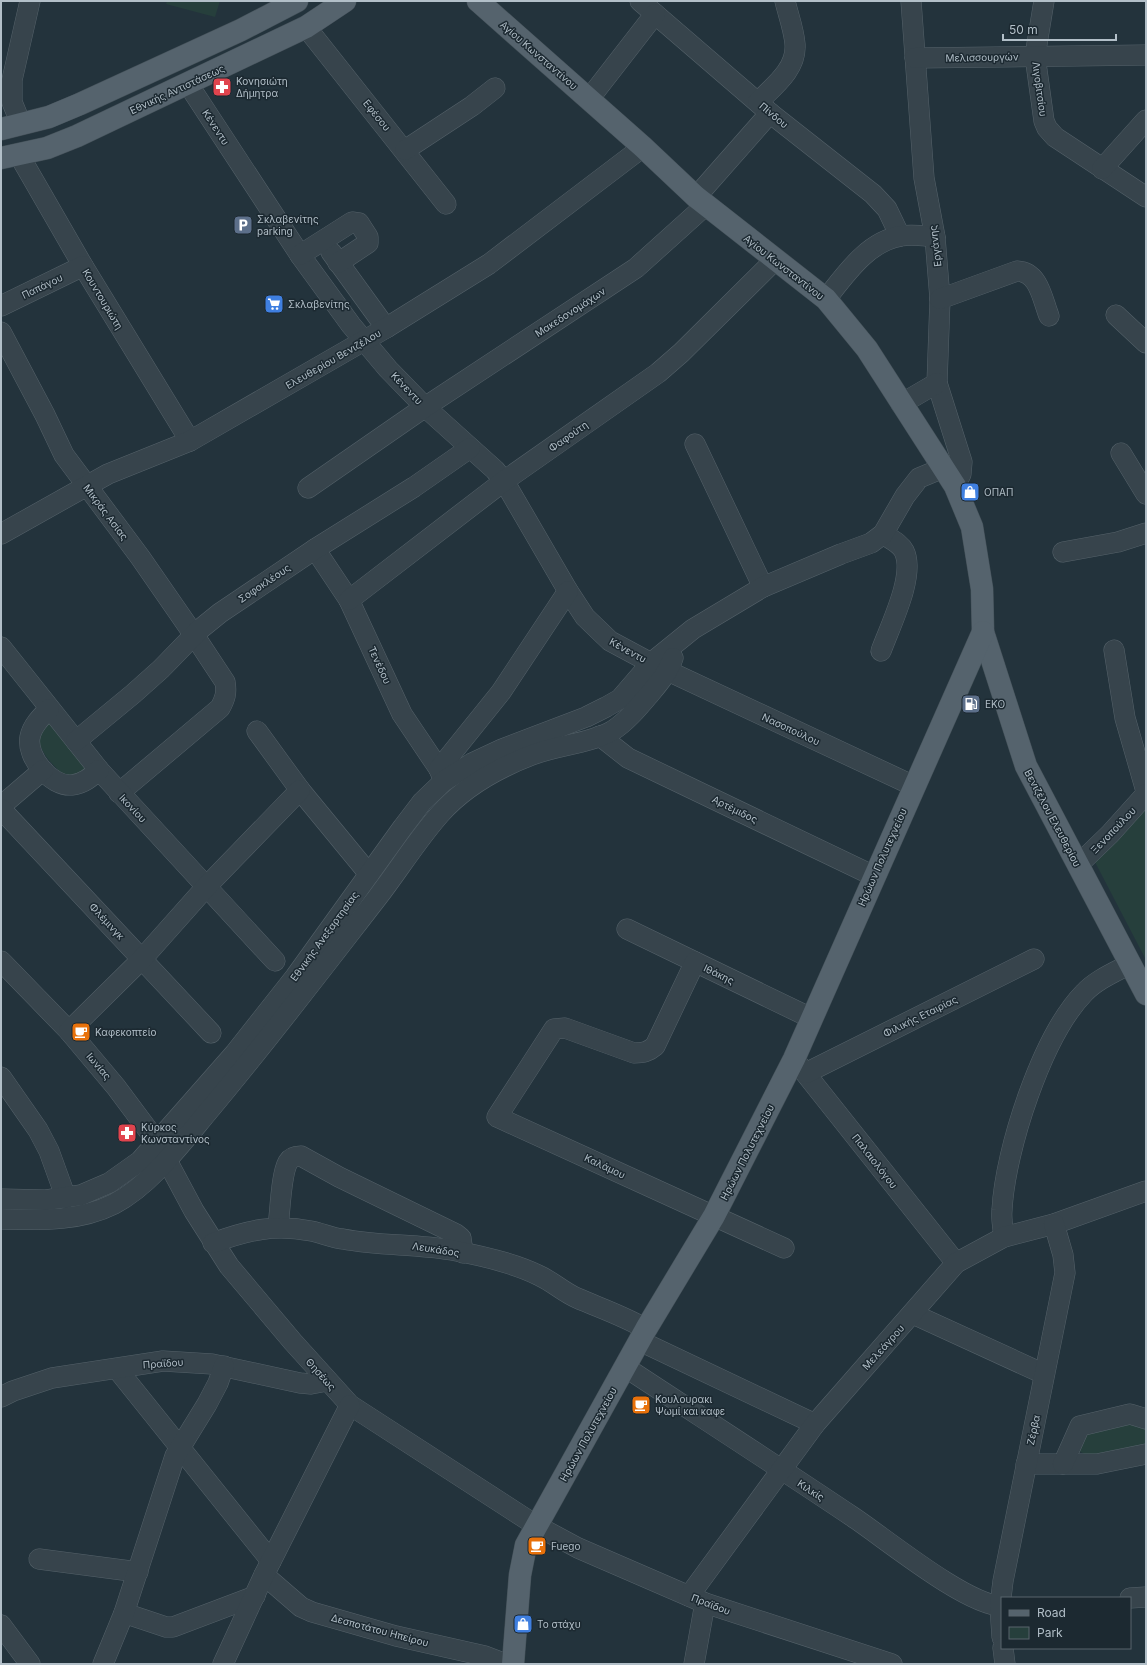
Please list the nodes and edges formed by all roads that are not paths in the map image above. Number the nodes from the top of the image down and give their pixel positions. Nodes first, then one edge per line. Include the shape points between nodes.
1 (30, 1) edge
2 (297, 1) edge
3 (345, 1) edge
4 (478, 1) edge
5 (640, 1) edge
6 (785, 1) edge
7 (911, 1) edge
8 (1044, 1) edge
9 (655, 14) junction
10 (306, 27) junction
11 (1146, 55) edge
12 (1035, 56) junction
13 (915, 58) junction
14 (6, 79) edge
15 (188, 84) junction
16 (495, 88) dead end
17 (589, 99) junction
18 (764, 107) junction
19 (1146, 120) edge
20 (11, 126) edge
21 (643, 147) junction
22 (405, 150) junction
23 (10, 156) edge
24 (1102, 169) junction
25 (1146, 197) edge
26 (701, 201) junction
27 (446, 204) dead end
28 (900, 236) junction
29 (935, 237) junction
30 (323, 241) junction
31 (300, 255) junction
32 (775, 260) junction
33 (338, 263) junction
34 (83, 266) junction
35 (826, 299) junction
36 (940, 299) junction
37 (1, 306) edge
38 (1116, 315) dead end
39 (1049, 316) dead end
40 (386, 328) junction
41 (1, 332) edge
42 (364, 340) junction
43 (1146, 343) edge
44 (937, 383) junction
45 (902, 404) junction
46 (425, 407) junction
47 (190, 441) junction
48 (695, 444) dead end
49 (470, 448) junction
50 (1121, 453) dead end
51 (943, 468) junction
52 (504, 481) junction
53 (86, 486) junction
54 (955, 486) junction
55 (308, 488) dead end
56 (1146, 494) edge
57 (1146, 533) edge
58 (1, 534) edge
59 (883, 534) junction
60 (316, 549) junction
61 (1062, 552) dead end
62 (763, 587) junction
63 (568, 591) junction
64 (349, 600) junction
65 (983, 632) junction
66 (194, 635) junction
67 (1, 647) edge
68 (1114, 650) dead end
69 (881, 651) dead end
70 (660, 667) junction
71 (49, 709) junction
72 (257, 730) dead end
73 (600, 736) junction
74 (76, 741) junction
75 (43, 770) junction
76 (99, 770) junction
77 (442, 775) junction
78 (914, 786) junction
79 (300, 790) junction
80 (1146, 791) edge
81 (119, 793) junction
82 (1146, 794) edge
83 (1, 806) edge
84 (1, 809) edge
85 (1078, 864) junction
86 (369, 874) junction
87 (874, 876) junction
88 (206, 887) junction
89 (627, 929) dead end
90 (142, 958) junction
91 (1034, 959) dead end
92 (1, 961) edge
93 (275, 961) dead end
94 (695, 962) junction
95 (1130, 964) junction
96 (1146, 994) edge
97 (811, 1018) junction
98 (69, 1031) junction
99 (211, 1034) dead end
100 (800, 1066) junction
101 (1, 1077) edge
102 (161, 1151) junction
103 (1146, 1191) edge
104 (66, 1198) junction
105 (1, 1199) edge
106 (714, 1216) junction
107 (1, 1219) edge
108 (1054, 1224) junction
109 (278, 1228) junction
110 (1004, 1237) junction
111 (213, 1243) junction
112 (784, 1248) dead end
113 (463, 1253) junction
114 (956, 1263) junction
115 (913, 1314) junction
116 (643, 1335) junction
117 (224, 1366) junction
118 (625, 1367) junction
119 (117, 1369) junction
120 (1044, 1374) junction
121 (327, 1381) junction
122 (1, 1397) edge
123 (350, 1405) junction
124 (1146, 1419) edge
125 (815, 1424) junction
126 (179, 1448) junction
127 (1146, 1454) edge
128 (1026, 1464) junction
129 (1063, 1464) junction
130 (780, 1469) junction
131 (537, 1526) junction
132 (39, 1559) dead end
133 (268, 1568) junction
134 (138, 1572) junction
135 (255, 1596) junction
136 (1002, 1597) edge
137 (1131, 1598) edge
138 (1146, 1598) edge
139 (697, 1599) junction
140 (1001, 1606) edge
141 (124, 1614) junction
142 (1, 1625) edge
143 (1003, 1649) edge
144 (468, 1652) junction
145 (30, 1664) edge
146 (103, 1664) edge
147 (223, 1664) edge
148 (451, 1664) edge
149 (506, 1664) edge
150 (513, 1664) edge
151 (694, 1664) edge
152 (892, 1664) edge
153 (1005, 1664) edge

1 - 14 street
2 - 20 main road via 241,30 49,118
3 - 10 main road, Εθνικής Αντιστάσεως
4 - 17 main road, Αγίου Κωνσταντίνου
5 - 9 street, Πίνδου
6 - 18 street, Μακεδονομάχων via 795,43 794,54 791,65
7 - 13 street, Εργάνης
8 - 12 street, Λιγοβιτσίου
9 - 17 street
9 - 18 street, Πίνδου
10 - 15 main road, Εθνικής Αντιστάσεως
10 - 22 street, Εφέσου
11 - 12 street, Μελισσουργών
12 - 13 street, Μελισσουργών
12 - 24 street, Λιγοβιτσίου via 1047,128 1055,137
13 - 29 street, Εργάνης via 924,178
14 - 20 street via 12,102
15 - 23 main road, Εθνικής Αντιστάσεως via 48,148
15 - 31 street, Κένεντυ
16 - 22 street
17 - 21 main road, Αγίου Κωνσταντίνου
18 - 26 street, Μακεδονομάχων
18 - 28 street, Πίνδου via 877,198 887,209
19 - 24 street
21 - 26 main road, Αγίου Κωνσταντίνου
21 - 40 street, Ελευθερίου Βενιζέλου via 489,264
22 - 27 street, Εφέσου
23 - 34 street, Κουντουριώτη
24 - 25 street, Λιγοβιτσίου
26 - 32 main road, Αγίου Κωνσταντίνου
26 - 46 street, Μακεδονομάχων via 636,268
28 - 29 street
28 - 35 street via 870,250
29 - 36 street, Εργάνης
30 - 31 street
30 - 33 street
30 - 33 street via 352,222 359,223 368,237 368,243
31 - 42 street, Κένεντυ
32 - 35 main road, Αγίου Κωνσταντίνου
32 - 52 street, Φαφούτη via 681,354 658,373
33 - 40 street
34 - 37 street, Παπάγου
34 - 47 street, Κουντουριώτη
35 - 45 main road, Αγίου Κωνσταντίνου via 862,343
36 - 39 street via 1017,270 1030,274 1036,281
36 - 44 street, Εργάνης
38 - 43 street
40 - 42 street, Ελευθερίου Βενιζέλου
41 - 53 street, Μικράς Ασίας via 64,455
42 - 46 street, Κένεντυ
42 - 47 street, Ελευθερίου Βενιζέλου
44 - 45 street
44 - 54 street, Εργάνης via 962,462 962,474
45 - 51 main road, Αγίου Κωνσταντίνου
46 - 49 street, Κένεντυ
46 - 55 street, Μακεδονομάχων
47 - 53 street, Ελευθερίου Βενιζέλου via 108,474
48 - 62 street
49 - 52 street, Κένεντυ
49 - 60 street, Σοφοκλέους
50 - 56 street
51 - 54 main road, Αγίου Κωνσταντίνου
51 - 59 street via 919,478 905,496
52 - 63 street, Κένεντυ
52 - 64 street, Φαφούτη
53 - 58 street, Ελευθερίου Βενιζέλου
53 - 66 street, Μικράς Ασίας via 140,557
54 - 65 main road, Αγίου Κωνσταντίνου via 972,526 982,589
57 - 61 street via 1118,542
59 - 62 street via 871,543
59 - 69 street via 904,550 907,570 905,584
60 - 64 street, Τενέδου
60 - 66 street, Σοφοκλέους via 220,613
62 - 70 street via 693,629 679,641
63 - 70 street, Κένεντυ via 596,630 610,641
63 - 77 street
64 - 77 street, Τενέδου via 402,714
65 - 78 main road, Ηρώων Πολυτεχνείου
65 - 85 main road, Βενιζέλου Ελευθερίου via 1026,766
66 - 74 street, Σοφοκλέους via 156,674
66 - 81 street, Μικράς Ασίας via 225,682 225,699 220,708
67 - 71 street, Ικονίου
68 - 80 street via 1125,718
70 - 73 street via 624,722
70 - 77 street, Εθνικής Ανεξαρτησίας via 620,699 586,717
70 - 78 street, Νασοπούλου
71 - 74 street, Ικονίου
71 - 75 street via 37,723 30,739 31,751
72 - 79 street
73 - 87 street, Αρτέμιδος via 628,758
73 - 102 street via 534,754 480,780 457,797 418,843 246,1066
74 - 76 street, Ικονίου
75 - 76 street via 54,780 68,785 85,780
75 - 83 street
76 - 81 street, Ικονίου
77 - 86 street, Εθνικής Ανεξαρτησίας
78 - 87 main road, Ηρώων Πολυτεχνείου
79 - 86 street
79 - 88 street
81 - 88 street, Ικονίου
82 - 85 street, Ξενοπούλου via 1110,834
84 - 90 street, Φλέμινγκ
85 - 95 main road, Βενιζέλου Ελευθερίου
86 - 102 street, Εθνικής Ανεξαρτησίας via 296,977
87 - 97 main road, Ηρώων Πολυτεχνείου
88 - 90 street
88 - 93 street, Ικονίου
89 - 94 street, Ιθάκης
90 - 98 street
90 - 99 street, Φλέμινγκ
91 - 100 street, Φιλικής Εταιρίας
92 - 98 street, Ιωνίας
94 - 97 street, Ιθάκης
94 - 106 street, Καλάμου via 655,1046 649,1051 634,1053 565,1028 554,1029 497,1116
95 - 96 main road, Βενιζέλου Ελευθερίου
95 - 110 street via 1084,992 1047,1050 1012,1148 1002,1204
97 - 100 main road, Ηρώων Πολυτεχνείου
98 - 102 street, Ιωνίας via 116,1087
100 - 106 main road, Ηρώων Πολυτεχνείου
100 - 114 street, Παλαιολόγου
101 - 104 street via 38,1130 49,1151
102 - 104 street, Εθνικής Ανεξαρτησίας via 140,1161 109,1183 81,1195
102 - 107 street via 150,1178 107,1208 86,1215 56,1220
102 - 111 street, Θησέως
103 - 108 street, Μελεάγρου
104 - 105 street, Εθνικής Ανεξαρτησίας
106 - 112 street, Καλάμου
106 - 116 main road, Ηρώων Πολυτεχνείου
108 - 110 street, Μελεάγρου
108 - 120 street, Ζέρβα via 1063,1255 1064,1273
109 - 111 street, Λευκάδος via 260,1228
109 - 113 street, Λευκάδος via 311,1231 342,1239 410,1244
109 - 113 street via 284,1170 288,1161 295,1156 301,1156 346,1181 456,1234 461,1238
110 - 114 street, Μελεάγρου
111 - 121 street, Θησέως via 238,1277
113 - 116 street, Λευκάδος via 537,1274 570,1295 618,1314
114 - 115 street, Μελεάγρου
115 - 120 street
115 - 125 street, Μελεάγρου
116 - 118 main road, Ηρώων Πολυτεχνείου
116 - 125 street, Λευκάδος
117 - 119 street, Πραϊδου via 163,1361
117 - 121 street, Πραϊδου via 300,1383
117 - 126 street via 204,1409
118 - 130 street, Κιλκίς
118 - 131 main road, Ηρώων Πολυτεχνείου
119 - 122 street, Πραϊδου via 52,1378
119 - 126 street, Δεσποτάτου Ηπείρου
120 - 128 street, Ζέρβα
121 - 123 street, Θησέως
123 - 131 street, Θησέως
123 - 133 street
124 - 129 street via 1130,1414 1080,1426
125 - 130 street, Μελεάγρου
126 - 133 street, Δεσποτάτου Ηπείρου
126 - 134 street
127 - 129 street via 1097,1464
128 - 129 street
128 - 136 street, Ζέρβα
130 - 139 street, Μελεάγρου
130 - 140 street, Κιλκίς via 940,1577 977,1599
131 - 139 street, Πραϊδου via 578,1548
131 - 150 main road, Ηρώων Πολυτεχνείου via 526,1545 523,1557
132 - 134 street
133 - 135 street
133 - 144 street, Δεσποτάτου Ηπείρου via 300,1607 396,1636
134 - 141 street
135 - 141 street via 173,1627
135 - 147 street
137 - 138 street
139 - 151 street
139 - 152 street, Πραϊδου
141 - 146 street
142 - 145 street
143 - 153 street
144 - 148 street
144 - 149 street, Δεσποτάτου Ηπείρου

